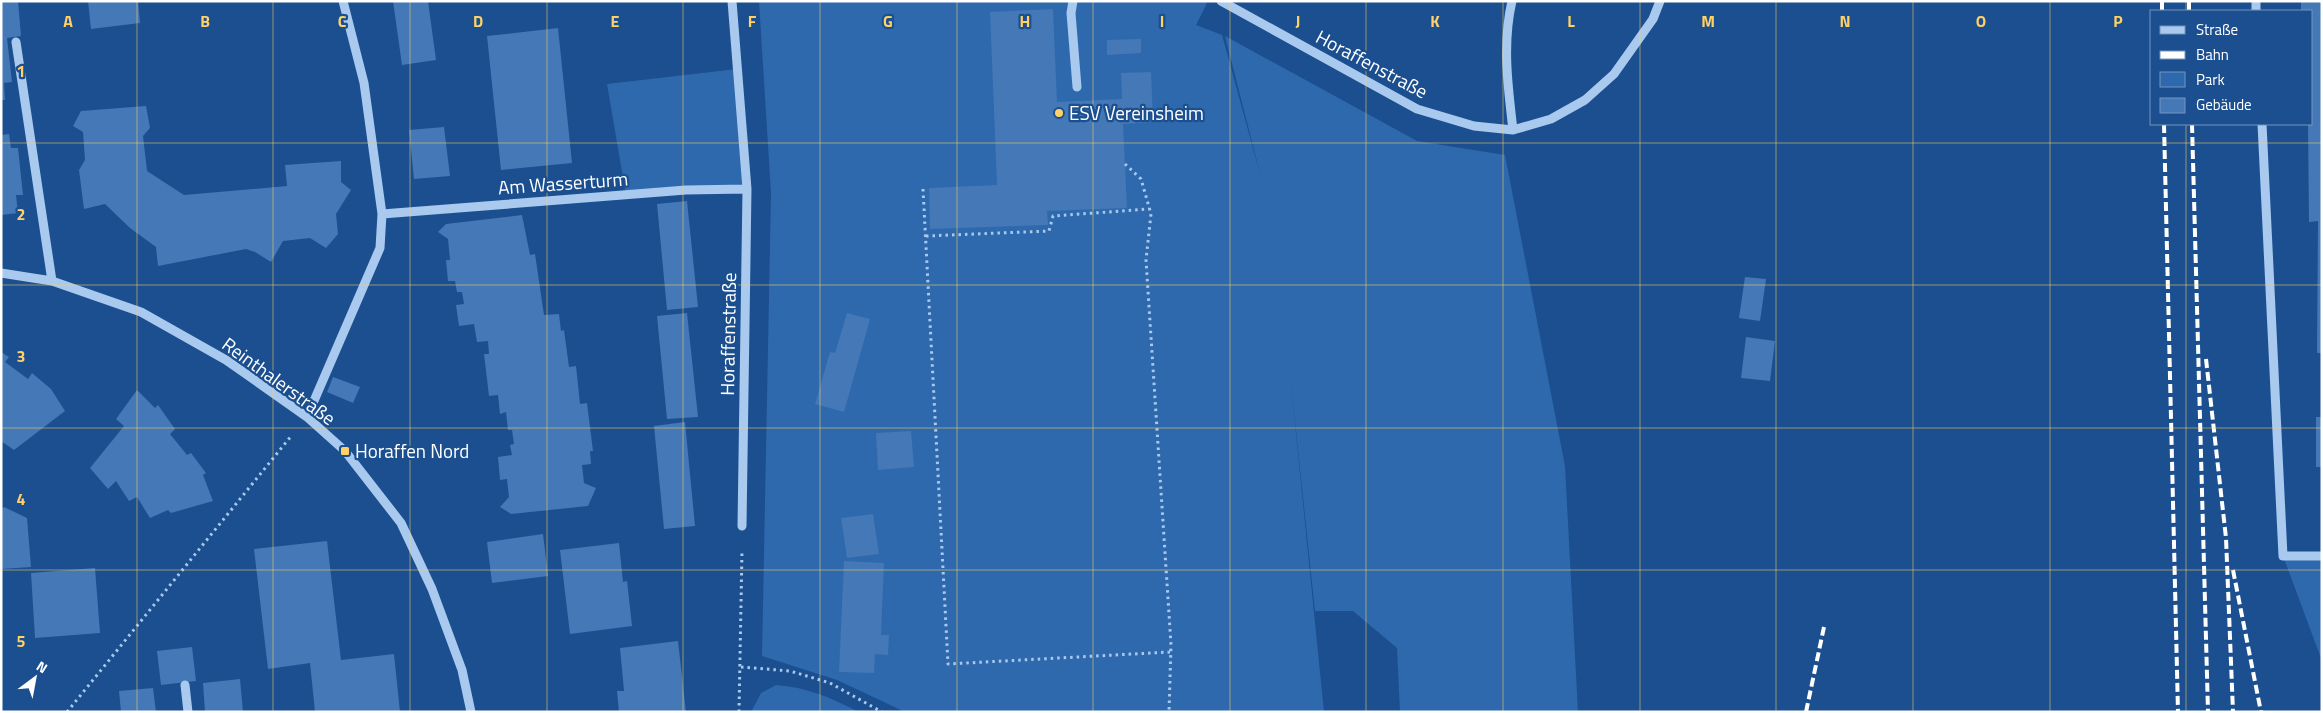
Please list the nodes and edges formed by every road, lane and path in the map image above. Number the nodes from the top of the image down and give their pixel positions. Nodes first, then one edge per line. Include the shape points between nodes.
1 (343, 1) edge
2 (732, 1) edge
3 (1073, 1) edge
4 (1221, 1) edge
5 (1512, 1) edge
6 (1655, 1) edge
7 (1660, 1) edge
8 (1653, 19) junction
9 (16, 42) dead end
10 (1076, 87) dead end
11 (2262, 125) edge
12 (1514, 130) junction
13 (1125, 164) dead end
14 (747, 189) junction
15 (923, 189) dead end
16 (1149, 209) junction
17 (382, 214) junction
18 (926, 236) junction
19 (1, 272) edge
20 (52, 281) junction
21 (307, 417) junction
22 (742, 526) joint
23 (2322, 556) edge
24 (1170, 652) junction
25 (741, 667) junction
26 (186, 685) dead end
27 (67, 712) edge
28 (188, 712) edge
29 (471, 712) edge
30 (739, 712) edge
31 (882, 712) edge
32 (1169, 712) edge

1 - 17 street via 364,83
2 - 14 street, Horaffenstraße
3 - 10 street
4 - 12 street, Horaffenstraße via 1416,108 1474,126
5 - 12 street via 1506,25 1506,70
6 - 8 street, Horaffenstraße
7 - 8 street, Horaffenstraße
8 - 12 street, Horaffenstraße via 1614,74 1585,100 1551,119
9 - 20 street
11 - 23 street via 2283,556
13 - 16 path via 1141,179
14 - 17 street, Am Wasserturm via 686,190
14 - 22 street, Horaffenstraße
15 - 18 path
16 - 18 path via 1053,216 1049,231
16 - 24 path via 1146,260
17 - 21 street via 380,248
18 - 24 path via 948,664
19 - 20 street, Reinthalerstraße
20 - 21 street, Reinthalerstraße via 141,312 226,360
21 - 27 path
21 - 29 street, Reinthalerstraße via 346,451 401,523 432,589 462,670
22 - 25 path
24 - 32 path
25 - 30 path
25 - 31 path via 790,672 830,683
26 - 28 street

